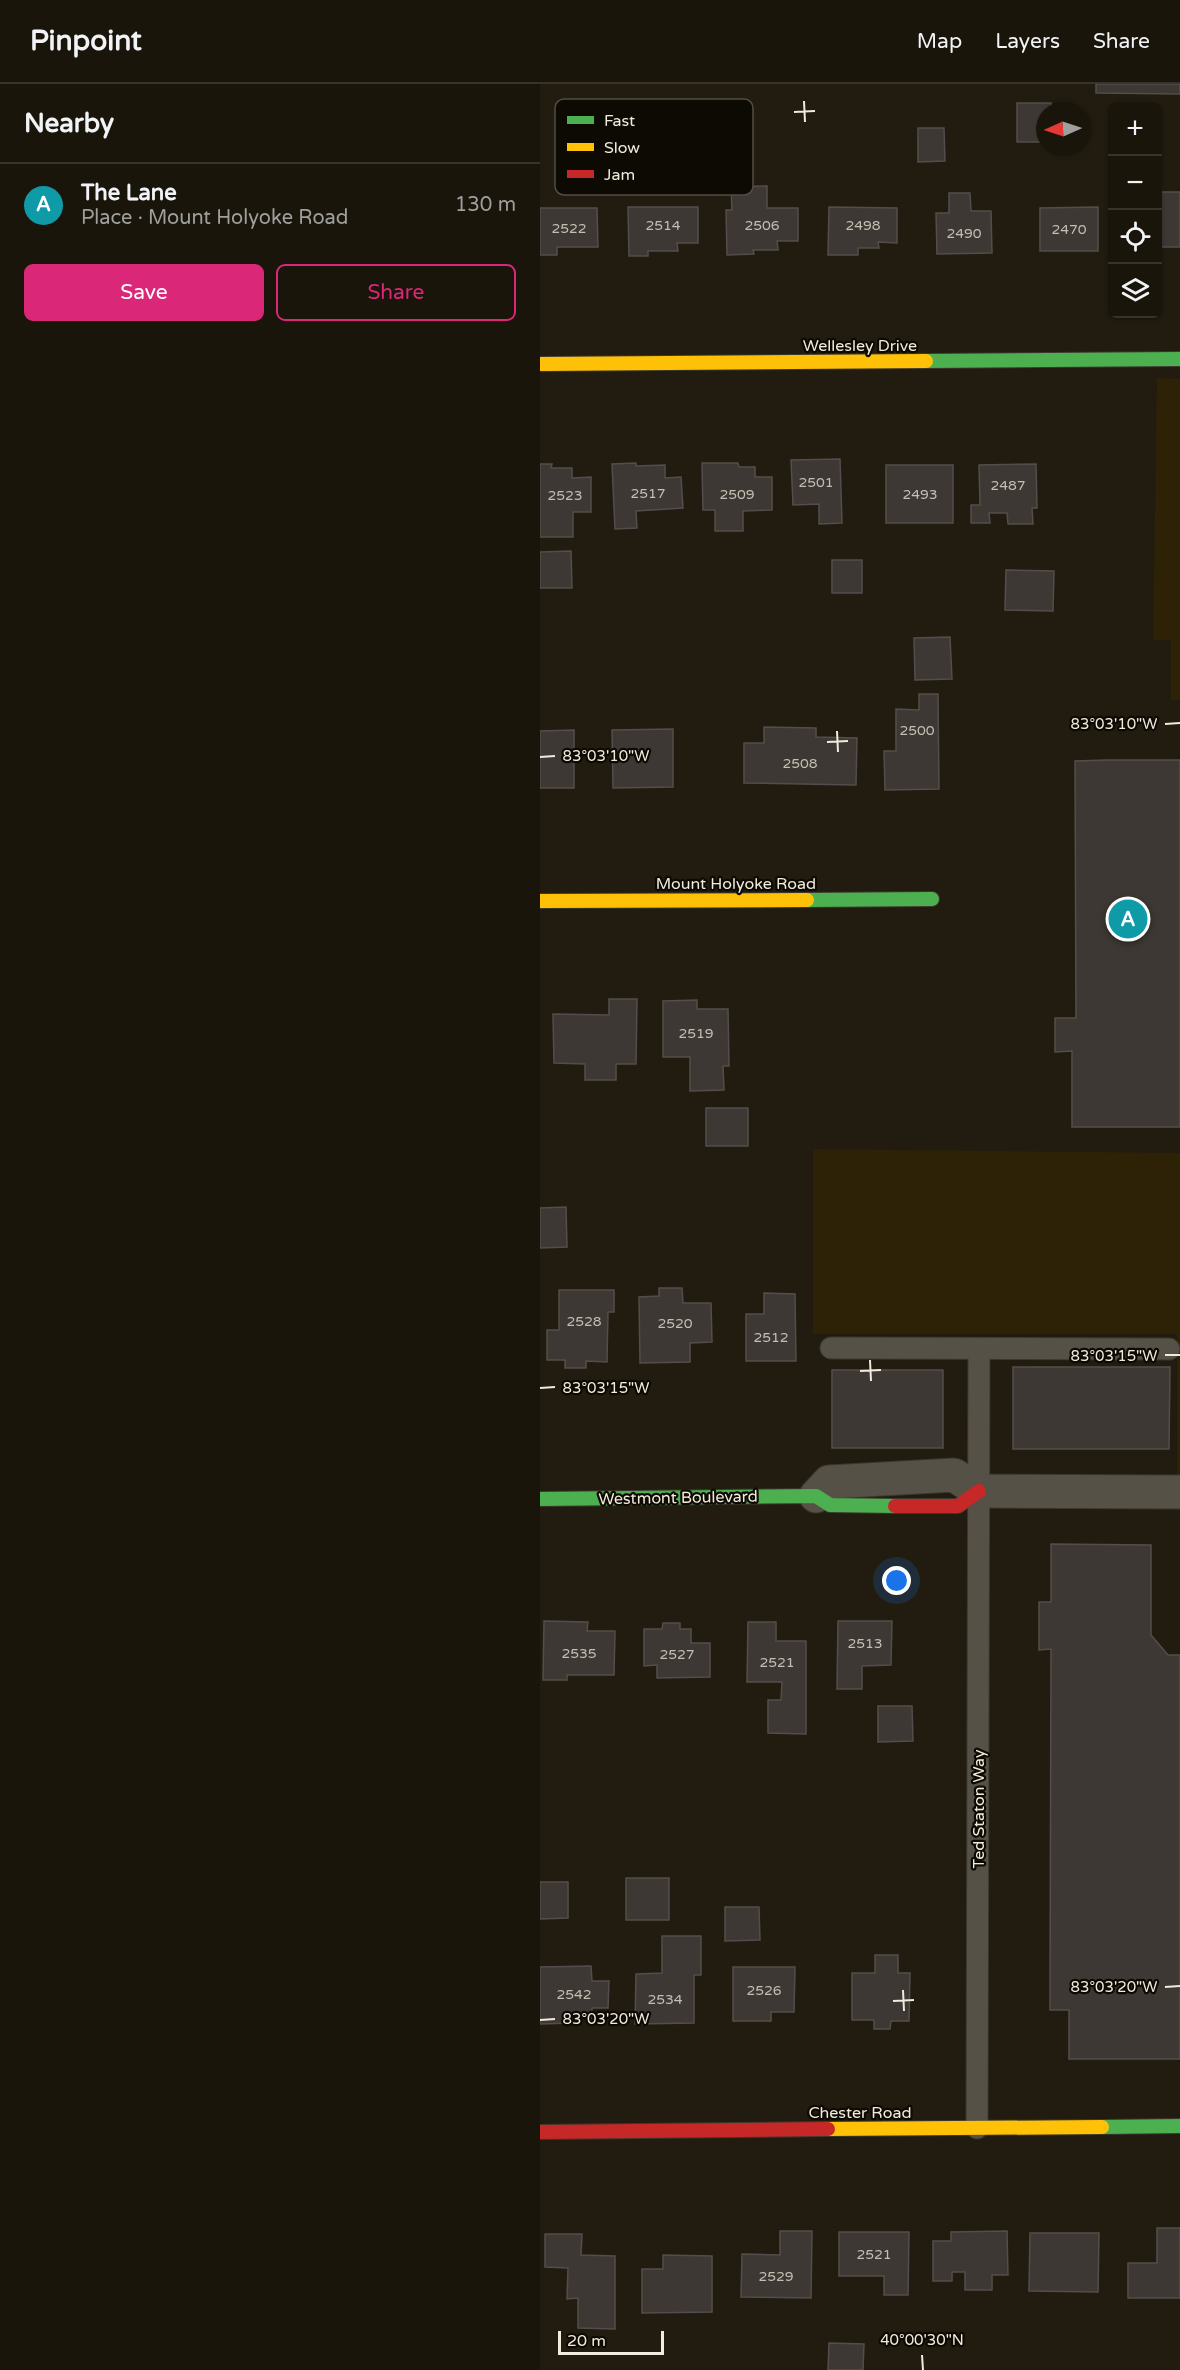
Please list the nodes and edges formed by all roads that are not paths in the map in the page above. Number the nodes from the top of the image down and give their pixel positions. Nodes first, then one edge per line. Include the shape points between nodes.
1 (1180, 359) edge
2 (540, 364) edge
3 (932, 898) dead end
4 (540, 901) edge
5 (831, 1348) dead end
6 (979, 1348) junction
7 (1169, 1348) dead end
8 (979, 1491) junction
9 (1180, 1492) edge
10 (816, 1496) joint
11 (540, 1499) edge
12 (1180, 2126) edge
13 (977, 2127) junction
14 (540, 2132) edge

1 - 2 street, Wellesley Drive
3 - 4 street, Mount Holyoke Road
5 - 6 lane
6 - 7 lane
6 - 8 lane, Ted Staton Way
8 - 9 street
8 - 10 street, Westmont Boulevard via 954,1475 829,1482
8 - 13 lane, Ted Staton Way
10 - 11 street, Westmont Boulevard
12 - 13 street, Chester Road
13 - 14 street, Chester Road

